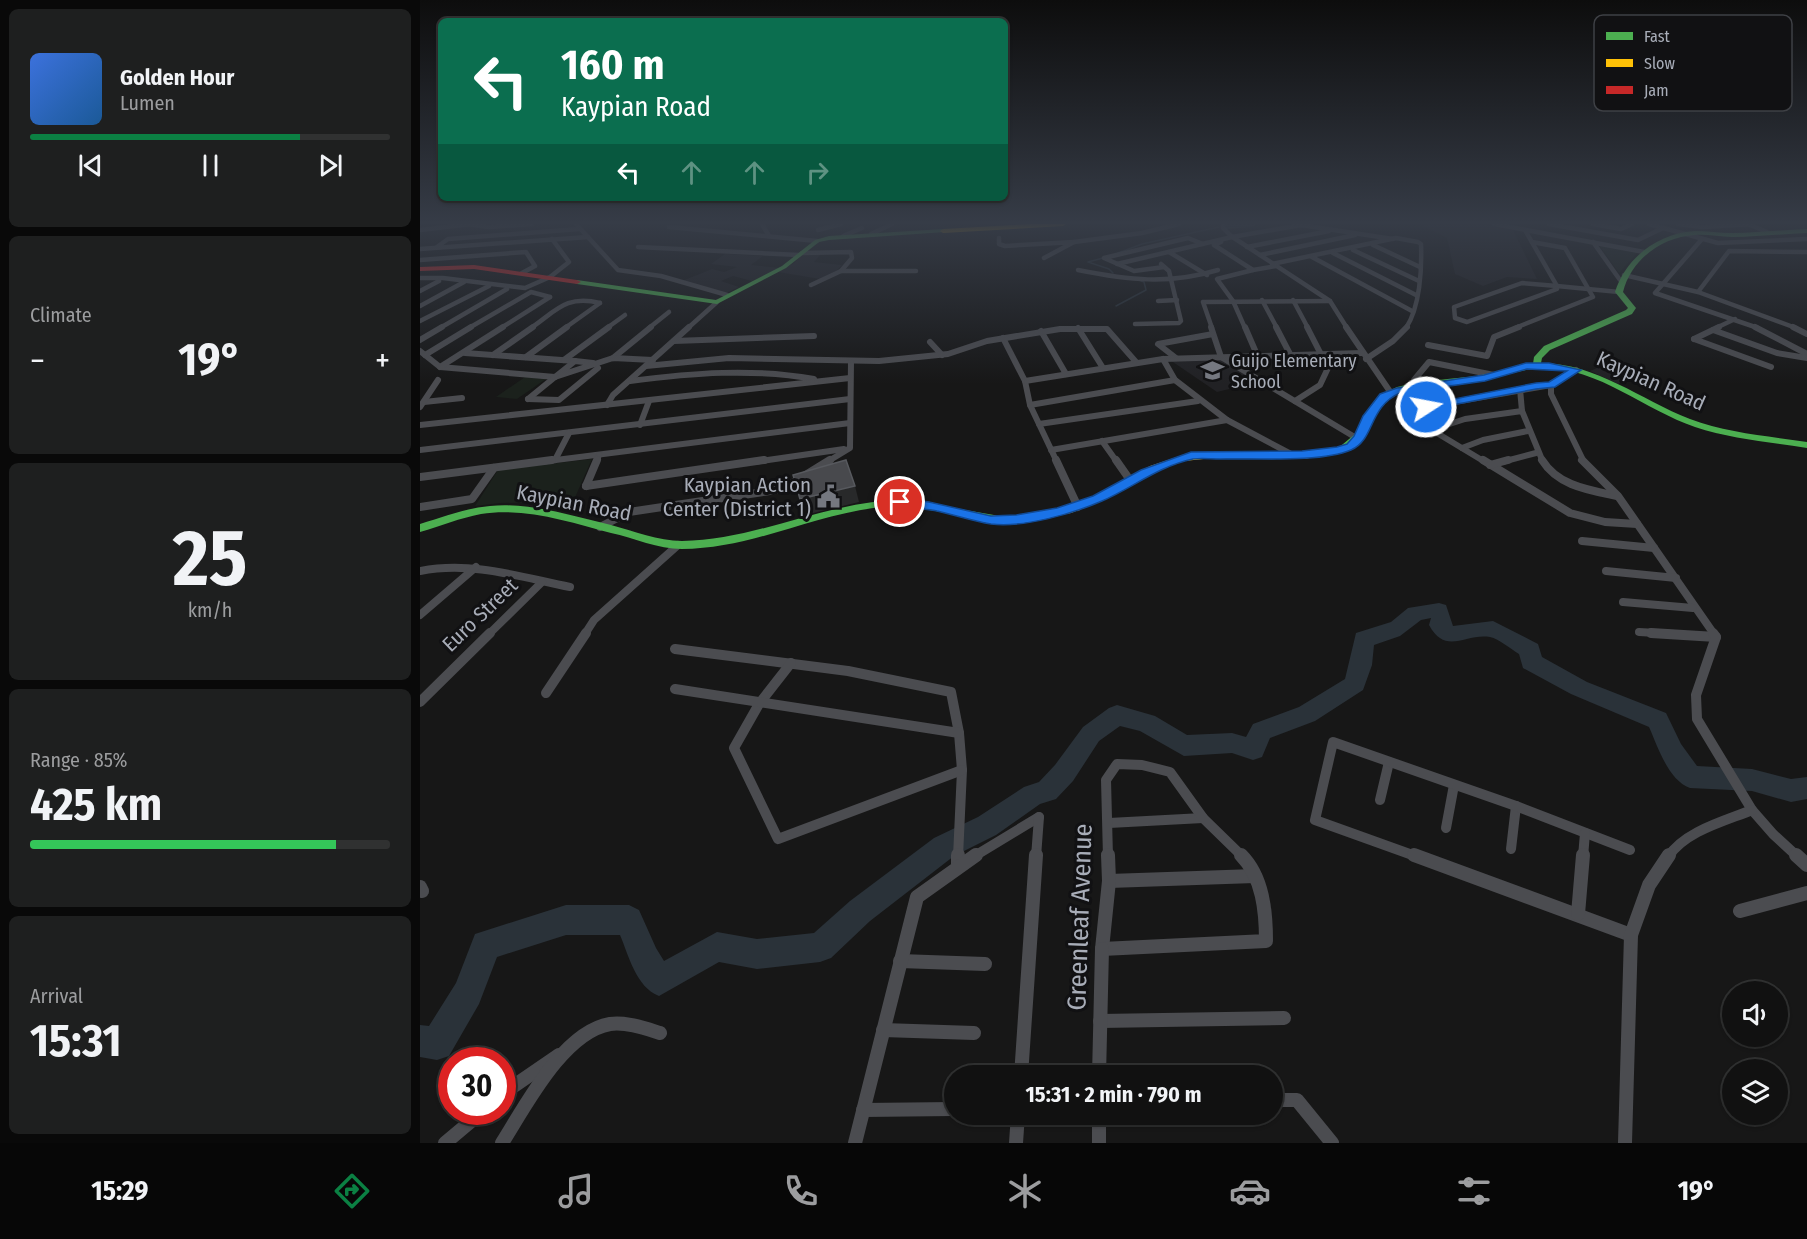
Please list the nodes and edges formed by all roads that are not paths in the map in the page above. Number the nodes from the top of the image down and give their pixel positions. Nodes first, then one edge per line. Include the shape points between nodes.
1 (550, 277) edge
2 (553, 277) edge
3 (666, 277) edge
4 (763, 277) edge
5 (828, 277) edge
6 (1127, 277) edge
7 (1194, 277) edge
8 (1213, 277) edge
9 (1224, 277) edge
10 (1293, 277) edge
11 (1349, 277) edge
12 (1381, 277) edge
13 (1411, 277) edge
14 (1419, 277) edge
15 (1552, 277) edge
16 (1582, 277) edge
17 (1618, 277) edge
18 (1625, 277) edge
19 (1667, 277) edge
20 (1709, 277) edge
21 (1217, 279) junction
22 (420, 280) edge
23 (1170, 280) junction
24 (440, 281) junction
25 (1419, 281) junction
26 (464, 282) junction
27 (1621, 282) junction
28 (1661, 284) junction
29 (811, 285) dead end
30 (486, 286) junction
31 (1557, 286) junction
32 (1588, 288) junction
33 (420, 291) edge
34 (1698, 292) junction
35 (1416, 295) junction
36 (722, 298) junction
37 (1177, 300) junction
38 (1262, 300) junction
39 (1293, 300) junction
40 (1158, 301) dead end
41 (1233, 301) junction
42 (1330, 301) junction
43 (420, 306) edge
44 (1412, 311) junction
45 (669, 312) dead end
46 (625, 315) dead end
47 (1736, 320) junction
48 (420, 321) edge
49 (1135, 324) dead end
50 (1078, 328) junction
51 (1713, 330) junction
52 (1041, 332) junction
53 (1214, 334) junction
54 (1807, 334) edge
55 (814, 336) dead end
56 (1003, 338) junction
57 (420, 340) edge
58 (675, 341) junction
59 (930, 342) dead end
60 (1428, 345) dead end
61 (1792, 346) junction
62 (423, 353) edge
63 (465, 353) junction
64 (1362, 353) junction
65 (493, 354) junction
66 (1321, 354) junction
67 (1777, 354) junction
68 (942, 355) junction
69 (1291, 356) junction
70 (1807, 356) edge
71 (526, 357) junction
72 (1221, 357) junction
73 (1258, 357) junction
74 (613, 358) junction
75 (1176, 358) junction
76 (1163, 359) junction
77 (1366, 359) junction
78 (564, 360) junction
79 (653, 360) junction
80 (575, 361) junction
81 (851, 362) junction
82 (1136, 362) junction
83 (596, 365) junction
84 (1537, 365) junction
85 (646, 366) junction
86 (440, 367) junction
87 (1771, 367) dead end
88 (1103, 368) junction
89 (1576, 370) junction
90 (1066, 374) junction
91 (1494, 375) junction
92 (555, 377) junction
93 (850, 378) junction
94 (438, 380) dead end
95 (1175, 380) junction
96 (630, 381) junction
97 (821, 381) junction
98 (1025, 381) junction
99 (1551, 385) junction
100 (1418, 387) junction
101 (1520, 389) junction
102 (1391, 393) junction
103 (462, 398) dead end
104 (850, 399) junction
105 (1198, 400) junction
106 (649, 401) junction
107 (1295, 401) junction
108 (422, 405) edge
109 (607, 405) junction
110 (1030, 405) junction
111 (1522, 411) junction
112 (1227, 420) junction
113 (850, 423) junction
114 (1039, 424) junction
115 (420, 425) edge
116 (640, 425) junction
117 (1431, 430) junction
118 (1528, 431) junction
119 (569, 433) junction
120 (1358, 439) junction
121 (1102, 441) junction
122 (1807, 445) edge
123 (850, 448) junction
124 (1462, 448) junction
125 (420, 450) edge
126 (1051, 450) junction
127 (1536, 453) junction
128 (1291, 454) junction
129 (599, 455) junction
130 (555, 460) junction
131 (1490, 465) junction
132 (494, 468) junction
133 (420, 477) edge
134 (1130, 480) junction
135 (1618, 496) junction
136 (420, 507) edge
137 (1078, 507) junction
138 (1637, 524) junction
139 (600, 527) junction
140 (420, 528) edge
141 (1582, 541) dead end
142 (678, 544) junction
143 (1654, 548) junction
144 (476, 567) junction
145 (420, 571) edge
146 (1606, 571) dead end
147 (1676, 578) junction
148 (542, 582) junction
149 (570, 587) dead end
150 (1623, 602) dead end
151 (1694, 608) junction
152 (420, 615) edge
153 (1639, 632) dead end
154 (1716, 638) junction
155 (675, 649) dead end
156 (791, 663) junction
157 (675, 689) dead end
158 (546, 693) dead end
159 (420, 702) edge
160 (759, 704) junction
161 (959, 734) junction
162 (1389, 762) junction
163 (1117, 764) joint
164 (962, 770) junction
165 (1454, 785) junction
166 (1380, 800) dead end
167 (1516, 806) junction
168 (1752, 810) junction
169 (1203, 818) junction
170 (1109, 823) junction
171 (1446, 828) dead end
172 (1585, 833) junction
173 (1511, 849) dead end
174 (1630, 850) dead end
175 (958, 861) junction
176 (1807, 865) edge
177 (1255, 876) junction
178 (1109, 881) junction
179 (1807, 893) edge
180 (1740, 911) dead end
181 (1578, 914) junction
182 (1631, 935) junction
183 (1102, 949) junction
184 (900, 961) junction
185 (985, 964) dead end
186 (1284, 1018) dead end
187 (1100, 1021) junction
188 (883, 1030) junction
189 (660, 1033) dead end
190 (974, 1033) dead end
191 (563, 1053) junction
192 (1022, 1065) edge
193 (1100, 1065) edge
194 (516, 1085) edge
195 (1283, 1100) edge
196 (944, 1109) edge
197 (863, 1110) junction
198 (466, 1125) edge
199 (1017, 1125) edge
200 (1099, 1125) edge
201 (445, 1143) edge
202 (502, 1143) edge
203 (855, 1143) edge
204 (1016, 1143) edge
205 (1099, 1143) edge
206 (1332, 1143) edge
207 (1625, 1143) edge

1 - 22 street via 521,288 443,278
2 - 36 street
3 - 36 street
4 - 36 street
5 - 29 street
6 - 23 street
7 - 23 street
8 - 21 street
9 - 21 street
10 - 42 street
11 - 44 street
12 - 35 street
13 - 25 street
14 - 25 street
15 - 31 street
16 - 32 street
17 - 27 street
18 - 27 street
19 - 28 street
20 - 34 street
21 - 41 street
22 - 24 street
23 - 37 street
24 - 26 street
24 - 33 street
25 - 35 street
26 - 30 street
26 - 43 street
27 - 28 street
27 - 32 street
27 - 84 street via 1632,308 1629,312 1547,348 1538,357
28 - 34 street
28 - 47 street via 1655,293 1660,296
30 - 48 street
30 - 57 street via 507,289
31 - 31 street via 1467,322 1455,318 1454,307 1522,283
31 - 32 street
32 - 60 street via 1593,297 1494,337 1487,356
34 - 54 street
35 - 44 street
36 - 58 street
37 - 40 street
37 - 49 street via 1180,322
38 - 39 street
38 - 41 street
38 - 69 street
39 - 42 street
39 - 66 street
41 - 53 street via 1203,302
41 - 73 street
42 - 64 street
44 - 77 street via 1413,318 1399,336
45 - 74 street
46 - 78 street
47 - 51 street
47 - 61 street
50 - 52 street
50 - 82 street via 1107,329
50 - 88 street
51 - 67 street
51 - 87 street via 1694,339
52 - 56 street
52 - 90 street
53 - 72 street
53 - 75 street via 1158,344
55 - 58 street
56 - 68 street
56 - 98 street
58 - 79 street
59 - 68 street
61 - 67 street
61 - 70 street
62 - 63 street via 531,292 550,297
62 - 86 street
63 - 65 street
63 - 86 street
64 - 66 street
64 - 77 street
65 - 71 street
65 - 71 street via 574,300 600,303
66 - 69 street
66 - 107 street via 1328,368 1326,378
67 - 70 street
68 - 81 street
69 - 73 street
71 - 78 street
72 - 73 street
72 - 75 street
72 - 107 street
74 - 79 street
74 - 83 street
75 - 76 street
76 - 82 street
76 - 95 street
77 - 102 street
78 - 80 street
79 - 85 street
80 - 83 street
80 - 92 street
81 - 85 street via 729,358
81 - 93 street
82 - 88 street
83 - 92 street
83 - 92 street via 559,400 528,399
84 - 89 street, Kaypian Road
84 - 91 street, Kaypian Road
85 - 96 street
86 - 92 street
88 - 90 street
89 - 99 street
89 - 122 street, Kaypian Road via 1604,379 1689,422 1724,432
90 - 98 street
91 - 100 street, Kaypian Road
91 - 100 street via 1428,362 1414,380
93 - 97 street
93 - 104 street
94 - 108 street
95 - 105 street
95 - 110 street
96 - 97 street via 710,370 789,374
96 - 109 street
97 - 106 street
98 - 110 street
99 - 101 street
99 - 135 street via 1551,394 1581,459
100 - 102 street, Kaypian Road
101 - 111 street
101 - 117 street via 1426,407 1414,414 1417,421
102 - 120 street via 1375,405
103 - 108 street
104 - 113 street
104 - 116 street
105 - 112 street
105 - 114 street
106 - 109 street
106 - 116 street
107 - 120 street
109 - 115 street
110 - 114 street
111 - 117 street via 1465,419
111 - 118 street
112 - 121 street
112 - 128 street
113 - 123 street
113 - 129 street
114 - 126 street
116 - 119 street
117 - 124 street
118 - 124 street
118 - 127 street
119 - 125 street
119 - 130 street
120 - 128 street, Kaypian Road via 1339,451
121 - 126 street
121 - 134 street
123 - 129 street via 586,486
123 - 139 street via 783,489 629,512
124 - 131 street
126 - 137 street
127 - 131 street
127 - 135 street via 1549,472 1562,482
128 - 134 street, Kaypian Road via 1191,456
129 - 130 street
130 - 132 street
131 - 138 street via 1570,513 1605,522
132 - 133 street
132 - 136 street via 472,500
134 - 137 street, Kaypian Road
135 - 138 street
137 - 142 street, Kaypian Road via 991,520 900,502 861,506 738,539
138 - 143 street
139 - 140 street, Kaypian Road via 503,509 471,513
139 - 142 street, Kaypian Road
141 - 143 street
142 - 158 street via 594,620
143 - 147 street
144 - 145 street, Euro Street via 454,565
144 - 148 street, Euro Street
144 - 152 street
146 - 147 street
147 - 151 street
148 - 149 street, Euro Street
148 - 159 street, Euro Street
150 - 151 street
151 - 154 street
153 - 154 street
154 - 168 street via 1696,695 1697,719
155 - 156 street
156 - 160 street
156 - 161 street via 951,692
157 - 160 street
160 - 161 street
160 - 164 street via 734,748 778,839
161 - 164 street
162 - 165 street
162 - 166 street
162 - 181 street via 1333,742 1316,820
163 - 169 street via 1170,772
163 - 170 street, Greenleaf Avenue via 1106,780
164 - 175 street
165 - 167 street
165 - 171 street
167 - 172 street
167 - 173 street
168 - 176 street
168 - 182 street via 1697,833 1672,851 1649,885
169 - 170 street
169 - 177 street via 1246,860
170 - 178 street, Greenleaf Avenue
172 - 174 street
172 - 181 street
175 - 184 street via 917,897
175 - 192 street via 1039,817
177 - 178 street
177 - 183 street via 1266,910 1266,941
178 - 183 street, Greenleaf Avenue
179 - 180 street
181 - 182 street
182 - 207 street
183 - 187 street, Greenleaf Avenue
184 - 185 street
184 - 188 street
186 - 187 street
187 - 193 street, Greenleaf Avenue
188 - 190 street
188 - 197 street
189 - 191 street via 627,1024 601,1026
191 - 194 street
191 - 202 street
195 - 206 street via 1297,1100
196 - 197 street
197 - 203 street
198 - 201 street
199 - 204 street
200 - 205 street

